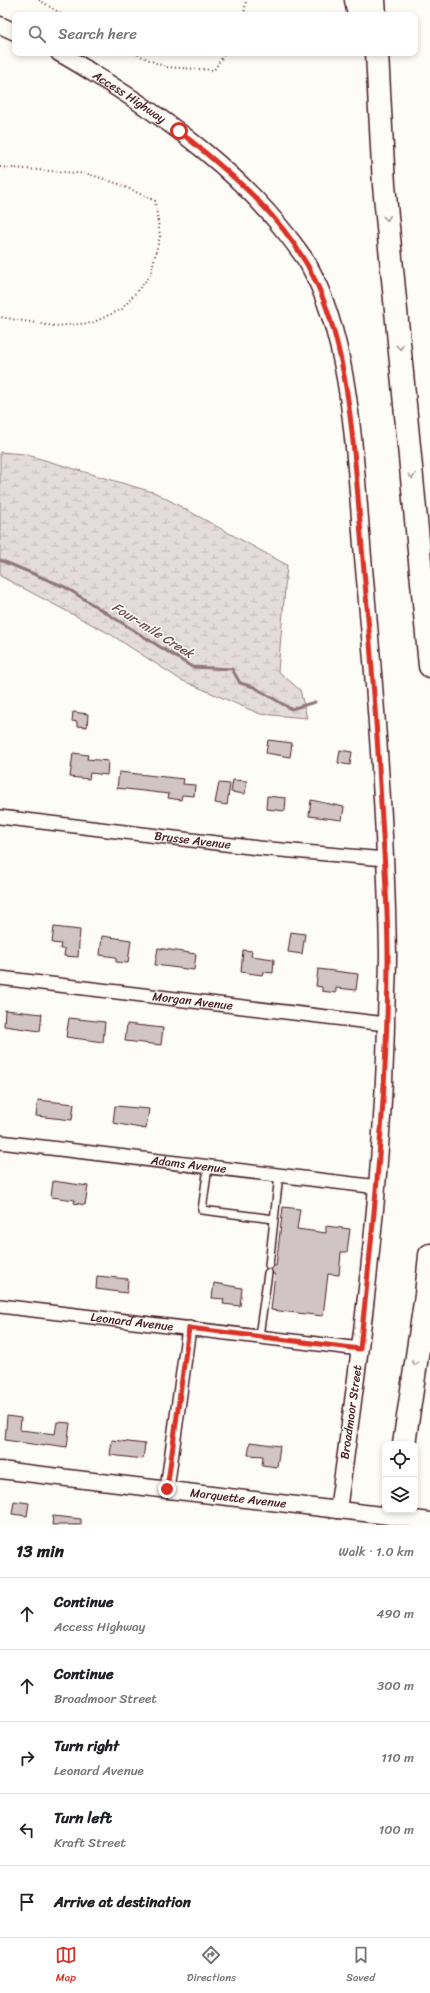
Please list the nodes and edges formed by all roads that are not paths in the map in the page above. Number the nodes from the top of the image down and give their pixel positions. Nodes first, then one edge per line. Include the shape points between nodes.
1 (356, 0) edge
2 (374, 0) edge
3 (358, 12) edge
4 (375, 12) edge
5 (0, 25) edge
6 (12, 31) edge
7 (64, 56) edge
8 (364, 56) edge
9 (377, 56) edge
10 (384, 185) junction
11 (430, 666) edge
12 (0, 818) edge
13 (385, 859) junction
14 (0, 978) edge
15 (386, 1024) junction
16 (0, 1142) edge
17 (208, 1167) junction
18 (279, 1175) junction
19 (378, 1187) junction
20 (274, 1219) junction
21 (430, 1255) edge
22 (269, 1265) dead end
23 (268, 1273) dead end
24 (0, 1306) edge
25 (189, 1328) junction
26 (259, 1336) junction
27 (360, 1349) junction
28 (404, 1441) edge
29 (0, 1470) edge
30 (167, 1489) junction
31 (338, 1510) junction
32 (389, 1517) edge
33 (430, 1520) edge
34 (429, 1525) edge

1 - 3 highway
2 - 4 highway
5 - 6 street
7 - 13 street, Access Highway via 179,131 260,201 305,259 331,317 340,354 353,446 375,686
8 - 10 highway
9 - 10 highway
10 -> 11 highway
12 - 13 street, Brusse Avenue via 258,848
13 - 15 street, Broadmoor Street via 388,957
14 - 15 street, Morgan Avenue
15 - 19 street, Broadmoor Street
16 - 17 street, Adams Avenue
17 - 18 street, Adams Avenue
17 - 20 lane via 202,1210
18 - 19 street, Adams Avenue
18 - 20 lane
19 - 27 street, Broadmoor Street
20 - 22 lane
21 -> 28 highway
23 - 26 lane
24 - 25 street, Leonard Avenue
25 - 26 street, Leonard Avenue
25 - 30 street
26 - 27 street, Leonard Avenue
27 - 31 street, Broadmoor Street
29 - 30 street, Marquette Avenue
30 - 31 street, Marquette Avenue
31 - 32 street, Marquette Avenue
32 - 33 street, Marquette Avenue, bridge
33 - 34 highway

